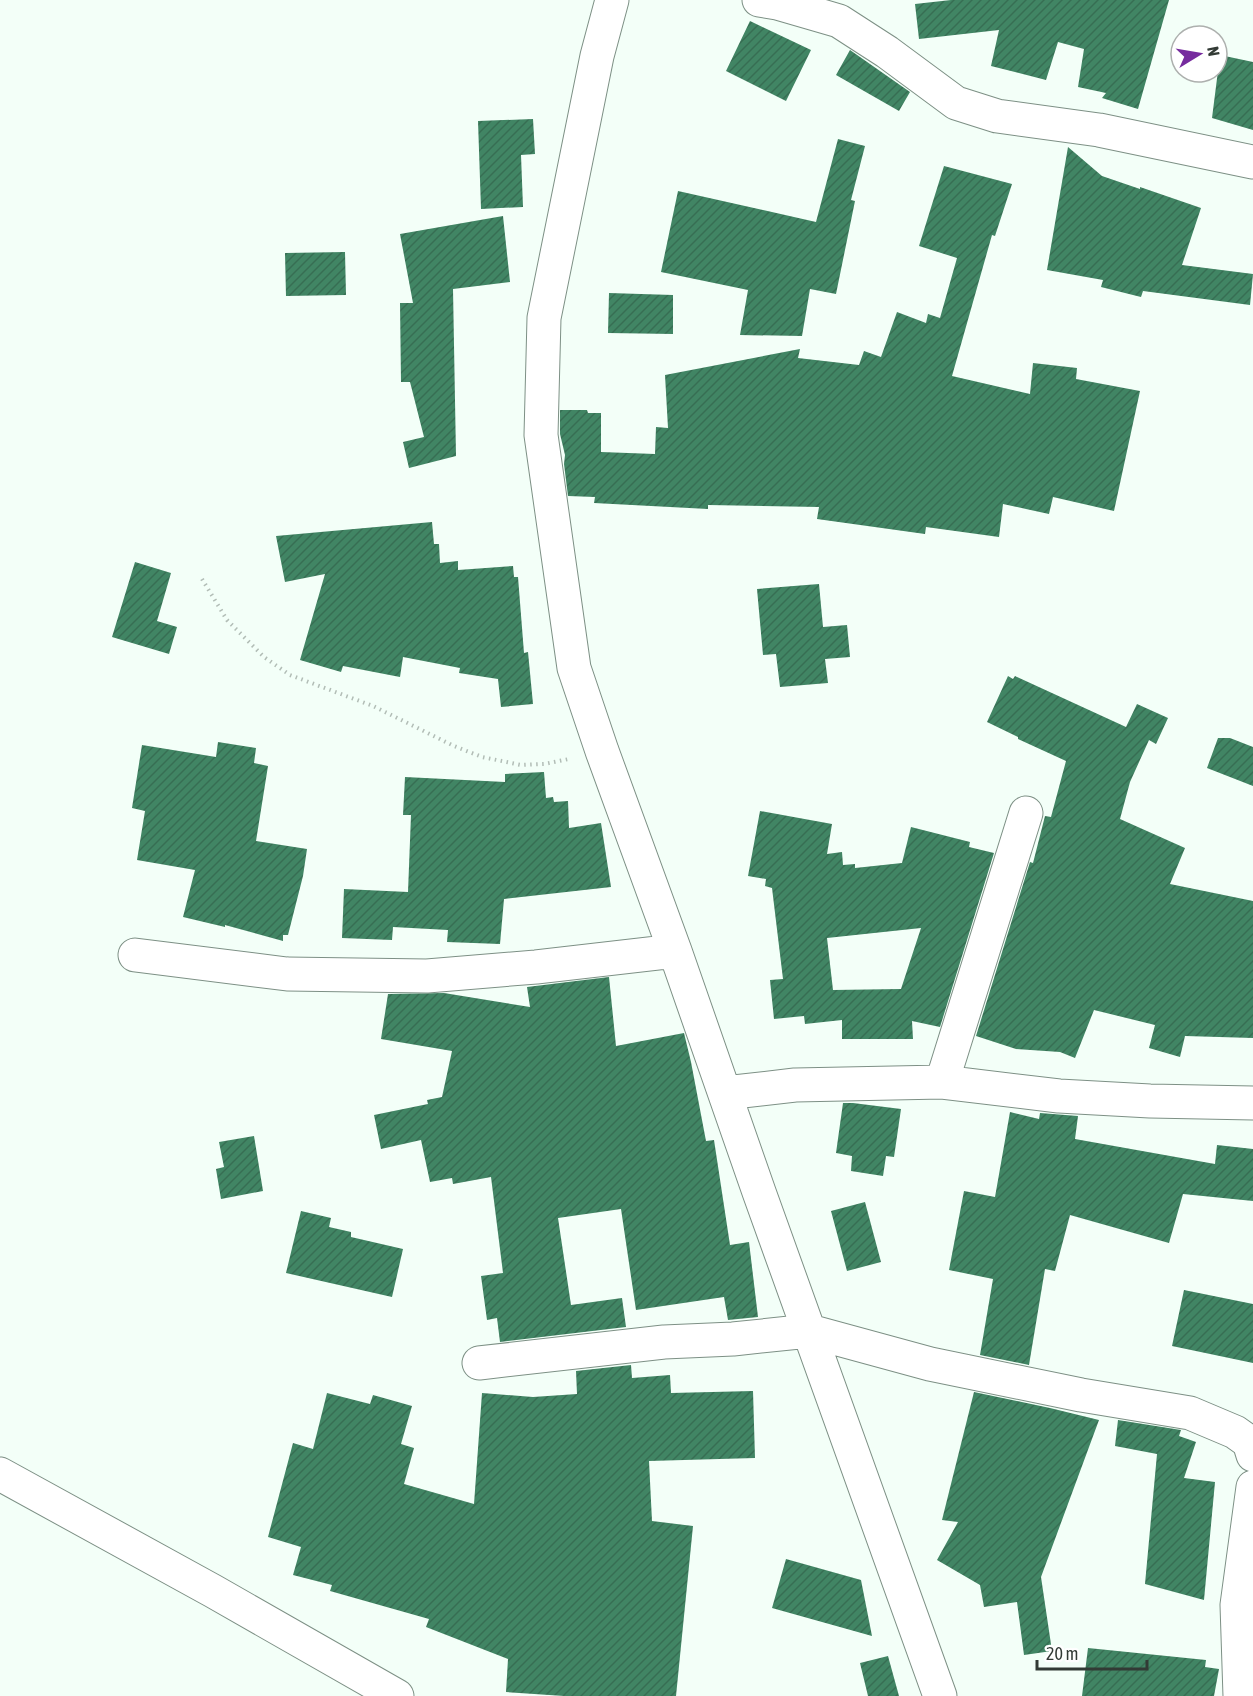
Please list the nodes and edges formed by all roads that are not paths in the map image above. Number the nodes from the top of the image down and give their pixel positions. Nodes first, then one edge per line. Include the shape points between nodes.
1 (612, 0) edge
2 (759, 0) edge
3 (1253, 162) edge
4 (1026, 813) dead end
5 (675, 951) junction
6 (135, 955) dead end
7 (942, 1082) junction
8 (725, 1093) junction
9 (1253, 1103) edge
10 (809, 1331) junction
11 (479, 1363) dead end
12 (1253, 1455) edge
13 (0, 1474) edge
14 (1253, 1487) edge
15 (397, 1696) edge
16 (940, 1696) edge
17 (1240, 1696) edge

1 - 5 street via 544,318 541,435 574,668
2 - 3 street via 839,21 956,103 997,116 1099,130
4 - 7 street
5 - 6 street via 427,976 287,974
5 - 8 street
7 - 8 street via 795,1085
7 - 9 street via 1059,1096
8 - 10 street
10 - 11 street via 664,1342
10 - 12 street via 940,1366 1190,1413 1235,1432 1249,1443
10 - 16 street
13 - 15 street
14 - 17 street via 1237,1605

